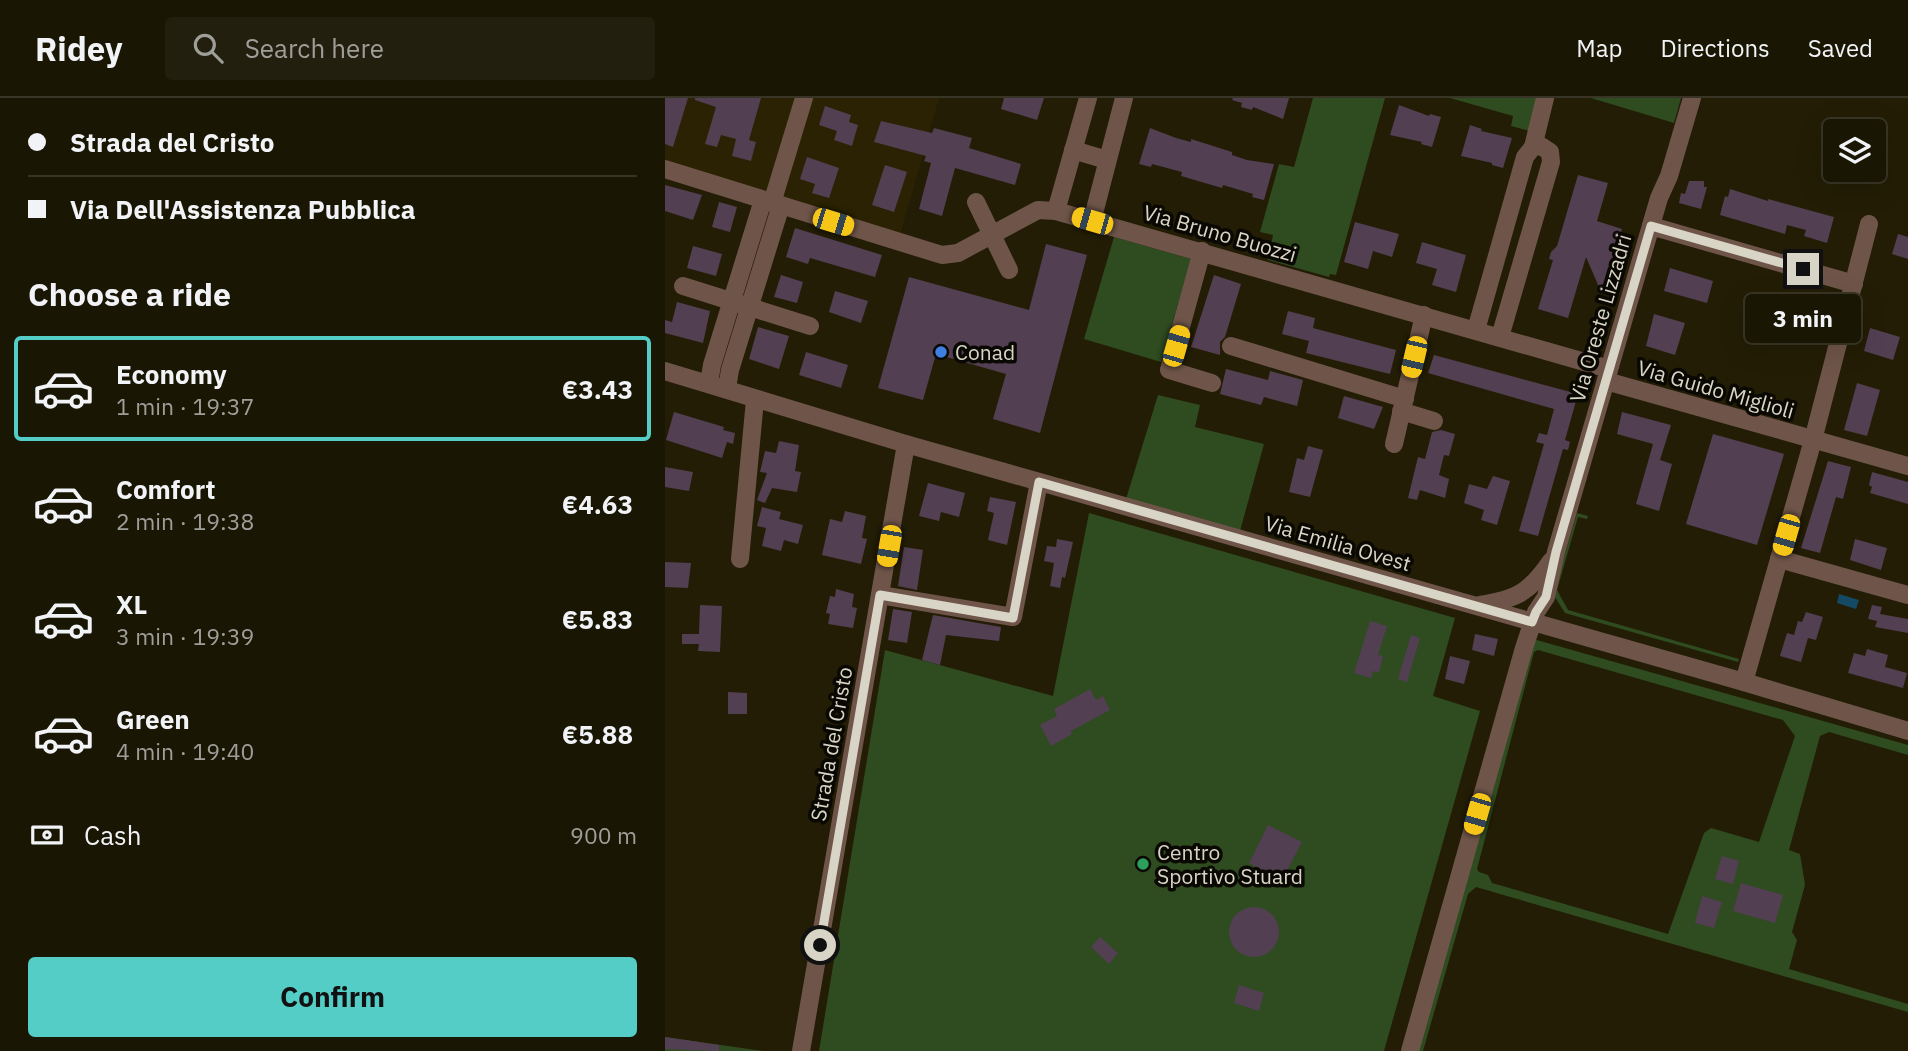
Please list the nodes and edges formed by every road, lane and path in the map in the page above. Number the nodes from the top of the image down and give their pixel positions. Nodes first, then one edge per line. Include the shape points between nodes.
1 (804, 98) edge
2 (1088, 98) edge
3 (1124, 98) edge
4 (1545, 98) edge
5 (1692, 98) edge
6 (1533, 147) junction
7 (1073, 150) junction
8 (1107, 160) junction
9 (665, 169) edge
10 (977, 202) dead end
11 (772, 203) junction
12 (1056, 211) junction
13 (1092, 221) junction
14 (1869, 224) dead end
15 (1651, 226) junction
16 (992, 234) junction
17 (1202, 251) junction
18 (1009, 270) dead end
19 (1854, 284) junction
20 (683, 286) dead end
21 (732, 302) junction
22 (750, 307) junction
23 (1424, 315) junction
24 (810, 326) dead end
25 (1476, 330) junction
26 (1500, 337) junction
27 (1231, 346) dead end
28 (665, 371) edge
29 (1608, 375) junction
30 (709, 383) junction
31 (1212, 383) dead end
32 (727, 388) junction
33 (755, 400) junction
34 (1403, 405) junction
35 (1434, 421) dead end
36 (1813, 440) junction
37 (907, 444) junction
38 (1394, 444) dead end
39 (1908, 466) edge
40 (1039, 482) junction
41 (740, 559) dead end
42 (1779, 559) junction
43 (1538, 593) junction
44 (880, 595) junction
45 (1908, 595) edge
46 (1471, 604) junction
47 (1530, 622) junction
48 (1567, 632) junction
49 (1744, 682) junction
50 (1908, 731) edge
51 (801, 1051) edge
52 (1410, 1051) edge

1 - 11 street
2 - 7 street
3 - 8 street
4 - 6 street
5 - 15 street, Via Oreste Lizzadri
6 - 25 street via 1525,157
6 - 26 street via 1546,148 1551,162
7 - 8 street
7 - 12 street
8 - 13 street
9 - 11 street, Via Bruno Buozzi
10 - 16 street
11 - 16 street, Via Bruno Buozzi via 943,255 953,255
11 - 21 street
11 - 22 street
12 - 13 street, Via Bruno Buozzi
12 - 16 street, Via Bruno Buozzi via 1038,210
13 - 17 street, Via Bruno Buozzi
14 - 19 street
15 - 19 street
15 - 29 street, Via Oreste Lizzadri
16 - 18 street
17 - 23 street, Via Bruno Buozzi
17 - 31 street via 1169,370
19 - 36 street
20 - 21 street
21 - 22 street
21 - 30 street
22 - 24 street
22 - 32 street
23 - 25 street, Via Bruno Buozzi
23 - 34 street
25 - 26 street, Via Bruno Buozzi
26 - 29 street, Via Bruno Buozzi
27 - 34 street
28 - 30 street, Via Emilia Ovest
29 - 36 street, Via Guido Miglioli
29 - 43 street, Via Oreste Lizzadri via 1556,552 1542,575
30 - 32 street, Via Emilia Ovest
32 - 33 street, Via Emilia Ovest
33 - 37 street, Via Emilia Ovest
33 - 41 street
34 - 35 street
34 - 38 street
36 - 39 street, Via Guido Miglioli
36 - 42 street
37 - 40 street, Via Emilia Ovest
37 - 44 street, Strada del Cristo
40 - 44 street via 1013,618
40 - 46 street, Via Emilia Ovest
42 - 45 street
42 - 49 street
43 - 46 street
43 - 47 street, Via Oreste Lizzadri
43 - 48 street
44 - 51 street, Strada del Cristo
46 - 47 street, Via Emilia Ovest
47 - 48 street, Via Emilia Ovest
47 - 52 street, Via Oreste Lizzadri
48 - 49 street, Via Emilia Ovest
49 - 50 street, Via Emilia Ovest

